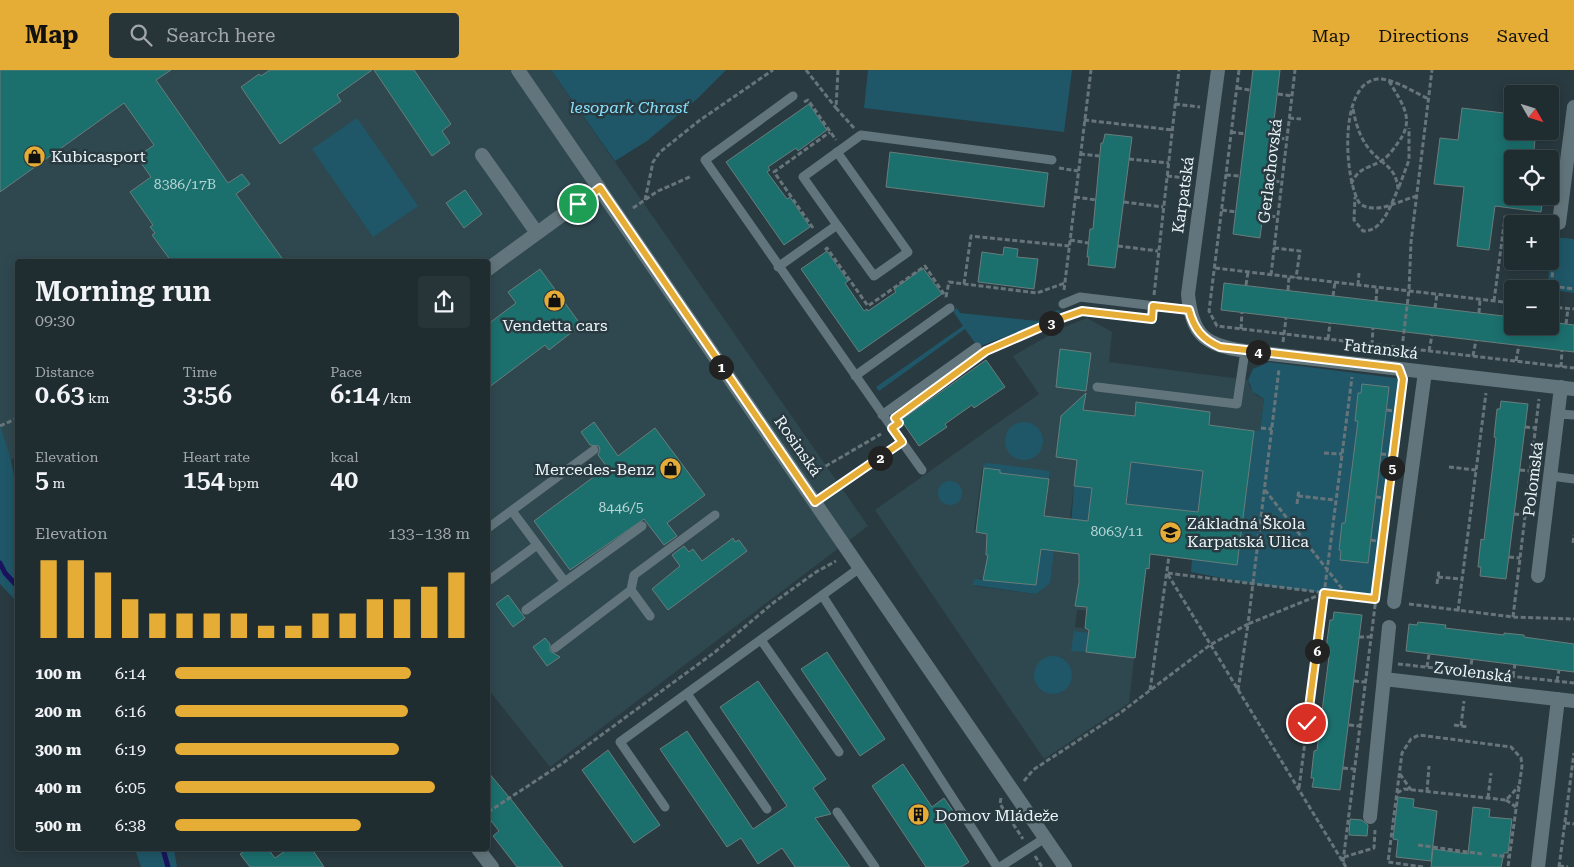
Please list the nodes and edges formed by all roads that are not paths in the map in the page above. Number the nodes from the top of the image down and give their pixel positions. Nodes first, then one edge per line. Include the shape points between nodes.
1 (518, 70) edge
2 (1218, 70) edge
3 (793, 96) dead end
4 (1574, 108) edge
5 (839, 150) junction
6 (482, 155) dead end
7 (1053, 164) road end
8 (600, 188) junction
9 (1559, 223) dead end
10 (837, 224) junction
11 (537, 233) junction
12 (778, 267) junction
13 (490, 268) edge
14 (1063, 304) road end
15 (950, 308) dead end
16 (1189, 310) junction
17 (1193, 324) joint
18 (977, 347) dead end
19 (1245, 351) junction
20 (1425, 372) junction
21 (855, 376) junction
22 (1097, 387) dead end
23 (1568, 388) edge
24 (1558, 414) junction
25 (882, 415) junction
26 (1574, 415) edge
27 (902, 442) junction
28 (594, 450) dead end
29 (922, 470) dead end
30 (1551, 476) junction
31 (1574, 479) edge
32 (815, 502) junction
33 (512, 510) junction
34 (715, 515) dead end
35 (490, 526) edge
36 (642, 526) dead end
37 (537, 545) junction
38 (861, 567) junction
39 (1538, 576) dead end
40 (490, 580) edge
41 (565, 582) junction
42 (631, 590) junction
43 (822, 595) junction
44 (1394, 602) road end
45 (526, 610) dead end
46 (650, 616) dead end
47 (1389, 627) dead end
48 (761, 640) junction
49 (555, 648) dead end
50 (1384, 679) junction
51 (688, 695) junction
52 (1558, 699) junction
53 (1574, 701) edge
54 (839, 752) dead end
55 (665, 807) dead end
56 (767, 809) dead end
57 (837, 812) dead end
58 (1370, 817) road end
59 (1045, 838) junction
60 (480, 851) edge
61 (492, 867) edge
62 (875, 867) edge
63 (998, 867) edge
64 (1065, 867) edge
65 (1538, 867) edge

1 - 8 street, Rosinská
2 - 16 street, Karpatská via 1188,294
3 - 12 lane via 705,160
4 - 9 street
5 - 7 lane via 861,135
5 - 10 lane via 803,177
5 - 10 lane via 908,252 874,276
6 - 11 street
8 - 11 street
8 - 32 street, Rosinská
10 - 12 lane
11 - 13 street
12 - 21 lane
14 - 16 lane via 1080,298
15 - 21 lane
16 - 17 street, Karpatská
17 - 19 street, Fatranská via 1208,342
18 - 25 lane
19 - 20 street, Fatranská
19 - 22 lane via 1238,404
20 - 23 street, Fatranská
20 - 44 street
21 - 25 lane
23 - 24 street, Polomská
24 - 26 lane
24 - 30 street, Polomská
25 - 27 lane
27 - 29 lane
27 - 32 lane
28 - 33 lane
30 - 31 lane
30 - 39 street, Polomská
32 - 38 street, Rosinská
33 - 35 lane
33 - 37 lane
34 - 42 lane via 634,575
36 - 41 lane
37 - 40 lane
37 - 41 lane
38 - 43 lane
38 - 59 street, Rosinská
41 - 45 lane
42 - 46 lane
42 - 49 lane
43 - 48 lane
43 - 63 lane
47 - 50 street
48 - 51 lane
48 - 54 lane
50 - 52 street, Zvolenská
50 - 58 street
51 - 55 lane via 620,742
51 - 56 lane
52 - 53 street, Zvolenská
52 - 65 street
57 - 62 lane
59 - 63 lane
59 - 64 street, Rosinská
60 - 61 street

